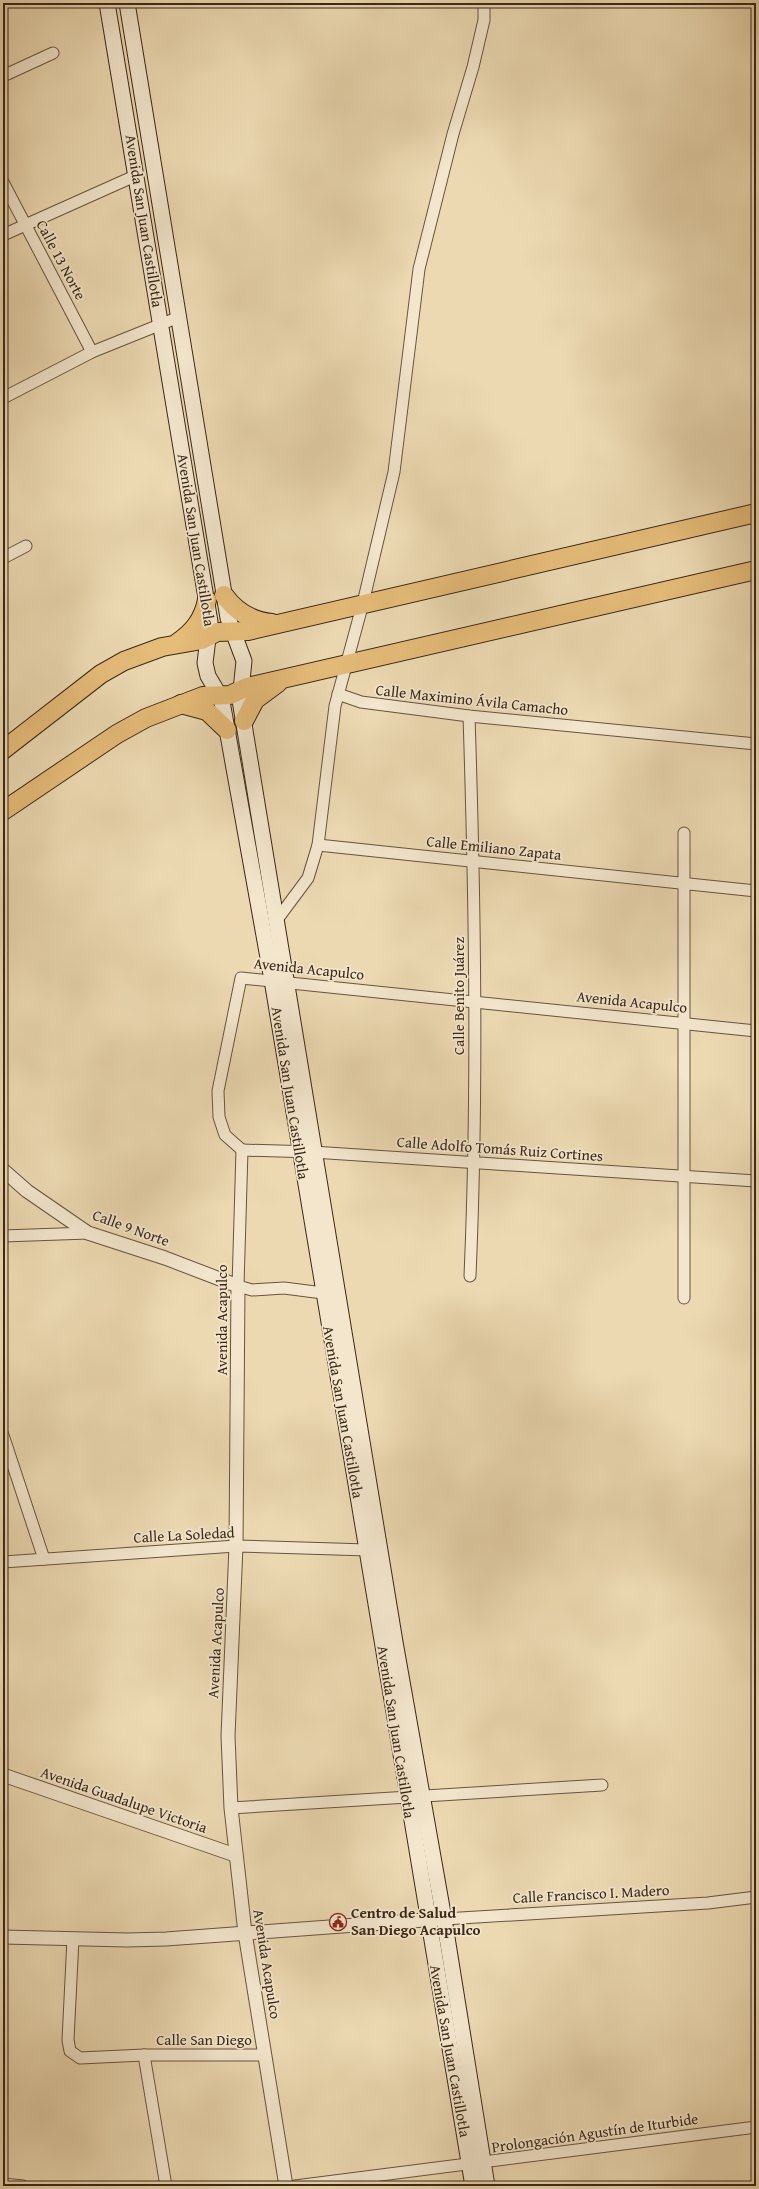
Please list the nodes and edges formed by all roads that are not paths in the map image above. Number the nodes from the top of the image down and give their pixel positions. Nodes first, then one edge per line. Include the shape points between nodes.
1 (107, 3) edge
2 (127, 3) edge
3 (484, 3) edge
4 (52, 53) dead end
5 (3, 76) edge
6 (137, 175) junction
7 (3, 182) edge
8 (25, 224) junction
9 (3, 235) edge
10 (179, 317) junction
11 (161, 326) junction
12 (92, 352) junction
13 (3, 398) edge
14 (756, 513) edge
15 (26, 546) dead end
16 (3, 558) edge
17 (756, 570) edge
18 (224, 595) junction
19 (207, 600) junction
20 (363, 603) junction
21 (275, 624) junction
22 (232, 632) junction
23 (209, 637) junction
24 (177, 643) junction
25 (345, 666) junction
26 (294, 677) junction
27 (240, 690) junction
28 (218, 694) junction
29 (338, 694) junction
30 (181, 704) junction
31 (469, 716) junction
32 (244, 721) junction
33 (227, 730) junction
34 (756, 744) edge
35 (3, 750) edge
36 (3, 811) edge
37 (684, 833) dead end
38 (318, 845) junction
39 (474, 860) junction
40 (683, 884) junction
41 (756, 891) edge
42 (276, 921) junction
43 (279, 981) junction
44 (474, 1002) junction
45 (684, 1023) junction
46 (756, 1031) edge
47 (242, 1150) junction
48 (307, 1152) junction
49 (475, 1163) junction
50 (3, 1170) edge
51 (683, 1176) junction
52 (756, 1181) edge
53 (88, 1232) junction
54 (3, 1236) edge
55 (470, 1276) dead end
56 (238, 1286) junction
57 (323, 1293) junction
58 (684, 1298) dead end
59 (3, 1434) edge
60 (236, 1546) junction
61 (367, 1550) junction
62 (44, 1559) junction
63 (3, 1562) edge
64 (3, 1775) edge
65 (602, 1784) dead end
66 (406, 1797) junction
67 (422, 1797) junction
68 (231, 1808) junction
69 (235, 1855) junction
70 (756, 1897) edge
71 (444, 1919) junction
72 (428, 1920) junction
73 (245, 1933) junction
74 (3, 1937) edge
75 (73, 1939) junction
76 (264, 2055) junction
77 (144, 2056) junction
78 (756, 2127) edge
79 (476, 2164) junction
80 (3, 2184) edge
81 (23, 2186) edge
82 (166, 2186) edge
83 (286, 2186) edge
84 (295, 2186) edge
85 (473, 2186) edge
86 (487, 2186) edge

1 - 6 main road, Avenida San Juan Castillotla
2 - 10 main road, Avenida San Juan Castillotla
3 - 20 street via 484,20 473,67 453,134 419,269 394,472
4 - 5 street
6 - 8 street
6 - 11 main road, Avenida San Juan Castillotla
7 - 8 street, Calle 13 Norte
8 - 9 street
8 - 12 street, Calle 13 Norte
10 - 11 street
10 - 18 main road, Avenida San Juan Castillotla
11 - 12 street
11 - 19 main road, Avenida San Juan Castillotla
12 - 13 street
14 - 20 highway
15 - 16 street
17 - 25 highway
18 - 21 highway via 246,616
18 - 22 main road, Avenida San Juan Castillotla
19 - 23 main road, Avenida San Juan Castillotla via 211,626
19 - 24 highway via 198,624 189,635
20 - 21 highway
20 - 25 street
21 - 22 highway
22 - 23 highway via 221,631
22 - 27 main road, Avenida San Juan Castillotla via 240,646 244,661
23 - 24 highway via 199,641
23 - 28 main road, Avenida San Juan Castillotla via 205,663 208,676
24 - 35 highway via 124,661 101,674
25 - 26 highway
25 - 29 street
26 - 27 highway
26 - 32 highway via 276,684 261,695
27 - 28 highway via 230,695
27 - 32 main road, Avenida San Juan Castillotla
28 - 30 highway
28 - 33 main road, Avenida San Juan Castillotla
29 - 31 street, Calle Maximino Ávila Camacho via 361,702
29 - 38 street
30 - 33 highway via 207,711
30 - 36 highway via 146,718 117,734
31 - 34 street, Calle Maximino Ávila Camacho
31 - 39 street, Calle Benito Juárez
32 - 42 main road, Avenida San Juan Castillotla
33 - 43 main road, Avenida San Juan Castillotla
37 - 40 street
38 - 39 street, Calle Emiliano Zapata
38 - 42 street via 308,878
39 - 40 street, Calle Emiliano Zapata
39 - 44 street, Calle Benito Juárez
40 - 41 street, Calle Emiliano Zapata
40 - 45 street
42 - 43 main road, Avenida San Juan Castillotla
43 - 44 street, Avenida Acapulco
43 - 47 street, Avenida Acapulco via 240,978 218,1091 219,1117 225,1135
43 - 48 main road, Avenida San Juan Castillotla
44 - 45 street, Avenida Acapulco
44 - 49 street, Calle Benito Juárez
45 - 46 street, Avenida Acapulco
45 - 51 street
47 - 48 street, Calle Adolfo Tomás Ruiz Cortines
47 - 56 street, Avenida Acapulco
48 - 49 street, Calle Adolfo Tomás Ruiz Cortines
48 - 57 main road, Avenida San Juan Castillotla
48 - 67 main road, Avenida San Juan Castillotla
49 - 51 street, Calle Adolfo Tomás Ruiz Cortines
49 - 55 street, Calle Benito Juárez
50 - 53 street, Calle 9 Norte via 27,1191
51 - 52 street, Calle Adolfo Tomás Ruiz Cortines
51 - 58 street
53 - 54 street
53 - 56 street, Calle 9 Norte
56 - 57 street via 252,1290 284,1288
56 - 60 street, Avenida Acapulco
57 - 61 main road, Avenida San Juan Castillotla
59 - 62 street
60 - 61 street, Calle La Soledad
60 - 62 street, Calle La Soledad
60 - 68 street, Avenida Acapulco via 228,1736
61 - 66 main road, Avenida San Juan Castillotla
62 - 63 street, Calle La Soledad
64 - 69 street, Avenida Guadalupe Victoria
65 - 67 street
66 - 67 street
66 - 68 street
66 - 72 main road, Avenida San Juan Castillotla
67 - 71 main road, Avenida San Juan Castillotla
68 - 69 street, Avenida Acapulco
69 - 73 street, Avenida Acapulco
70 - 71 street, Calle Francisco I. Madero via 708,1903
71 - 72 street, Calle Francisco I. Madero
71 - 79 main road, Avenida San Juan Castillotla
72 - 73 street, Calle Francisco I. Madero
72 - 79 main road, Avenida San Juan Castillotla
73 - 75 street, Calle Francisco I. Madero via 166,1939
73 - 76 street, Avenida Acapulco
74 - 75 street, Calle Francisco I. Madero
75 - 77 street, Calle San Diego via 68,2040 70,2051 80,2058
76 - 77 street, Calle San Diego
76 - 83 street, Avenida Acapulco
77 - 82 street
78 - 79 street, Prolongación Agustín de Iturbide
79 - 84 street, Prolongación Agustín de Iturbide
79 - 85 main road, Avenida San Juan Castillotla
79 - 86 main road, Avenida San Juan Castillotla
80 - 81 street

